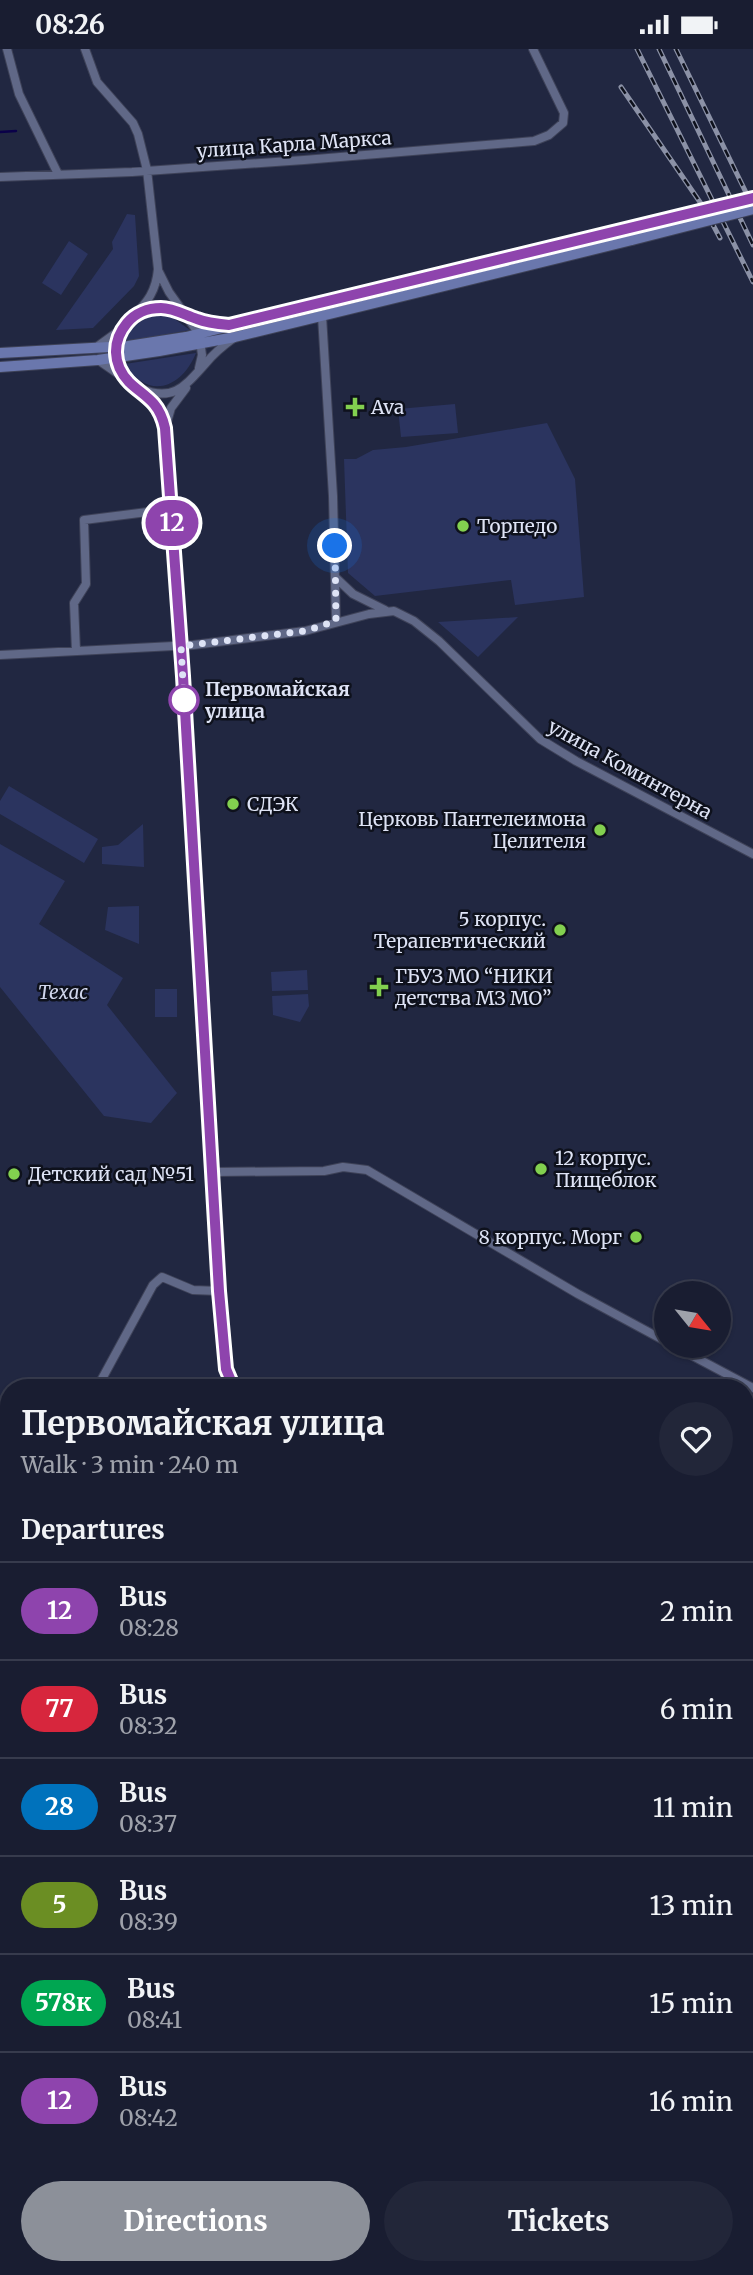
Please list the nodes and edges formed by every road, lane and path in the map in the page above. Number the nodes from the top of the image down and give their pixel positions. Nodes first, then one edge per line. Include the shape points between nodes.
1 (7, 49) edge
2 (85, 49) edge
3 (533, 49) edge
4 (147, 170) junction
5 (58, 174) junction
6 (0, 177) edge
7 (753, 198) edge
8 (753, 209) edge
9 (630, 235) junction
10 (158, 269) junction
11 (183, 313) junction
12 (322, 316) junction
13 (132, 317) junction
14 (229, 325) junction
15 (124, 326) junction
16 (235, 337) junction
17 (200, 338) junction
18 (98, 346) junction
19 (115, 352) junction
20 (0, 353) edge
21 (98, 360) junction
22 (0, 367) edge
23 (195, 375) junction
24 (133, 385) junction
25 (165, 428) junction
26 (171, 509) junction
27 (336, 578) junction
28 (388, 611) junction
29 (336, 621) junction
30 (181, 646) junction
31 (76, 652) junction
32 (0, 655) edge
33 (753, 855) edge
34 (213, 1172) junction
35 (219, 1291) junction
36 (654, 1335) edge
37 (697, 1358) edge
38 (102, 1379) edge
39 (230, 1379) edge
40 (736, 1379) edge

1 - 5 street via 19,94
2 - 4 street via 97,82 133,123
3 - 4 street, улица Карла Маркса via 564,113 564,124 534,141
4 - 5 street, улица Карла Маркса
4 - 10 street
5 - 6 street, улица Карла Маркса
7 - 9 main road, bridge
8 - 9 main road, bridge
9 - 12 main road
9 - 14 main road via 410,280
10 - 11 street
10 - 13 street via 154,292
11 - 13 street via 159,308
11 - 14 street
11 - 17 street
12 - 16 main road
12 - 27 street
13 - 15 street
14 - 17 main road
15 - 18 street
15 - 19 street
16 - 17 main road
16 - 23 street
17 - 19 main road
17 - 23 street via 202,355
18 - 19 main road
18 - 20 main road
19 - 21 main road
19 - 24 street
21 - 22 main road
21 - 24 street
23 - 24 street via 173,393 160,394
23 - 25 street via 171,408
24 - 25 street via 159,411
25 - 26 street
26 - 30 street
26 - 31 street via 84,520 86,583 74,603
27 - 28 street, улица Коминтерна via 354,594
27 - 29 street
28 - 29 street
28 - 33 street, улица Коминтерна via 414,621 430,634 540,739
29 - 30 street via 305,631
30 - 31 street
30 - 34 street
31 - 32 street
34 - 35 street
34 - 36 street via 367,1170
35 - 38 street via 193,1290 162,1277 153,1285
35 - 39 street
37 - 40 street

